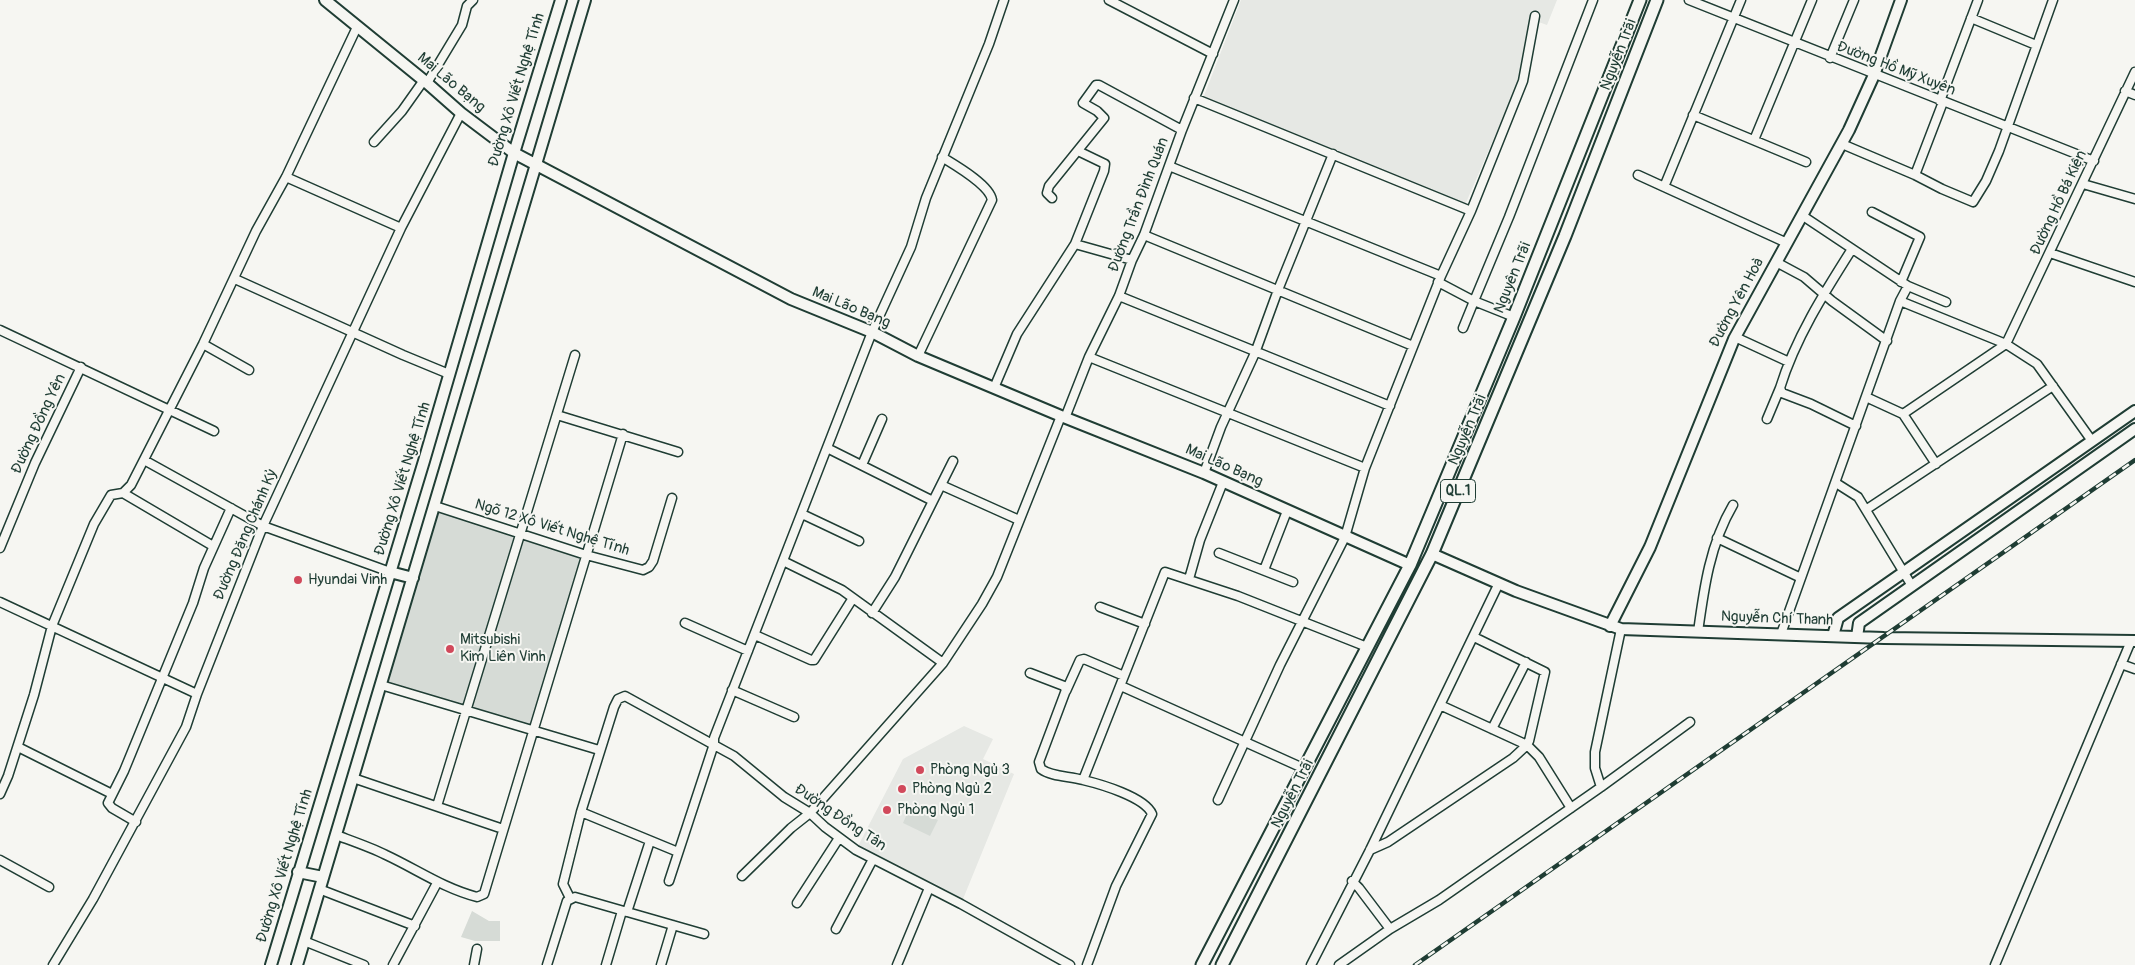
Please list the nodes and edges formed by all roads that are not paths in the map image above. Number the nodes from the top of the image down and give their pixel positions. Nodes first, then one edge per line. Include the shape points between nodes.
1 (325, 0) edge
2 (473, 0) edge
3 (560, 0) edge
4 (585, 0) edge
5 (1004, 0) edge
6 (1109, 0) edge
7 (1234, 0) edge
8 (1593, 0) edge
9 (1640, 0) edge
10 (1657, 0) edge
11 (1689, 0) edge
12 (1741, 0) edge
13 (1812, 0) edge
14 (1854, 0) edge
15 (1901, 0) edge
16 (1978, 0) edge
17 (2053, 0) edge
18 (1535, 16) dead end
19 (1733, 18) junction
20 (1971, 18) junction
21 (357, 27) junction
22 (1793, 43) junction
23 (2036, 45) junction
24 (1213, 54) junction
25 (1830, 58) junction
26 (2135, 72) edge
27 (1874, 75) junction
28 (426, 81) junction
29 (2125, 91) junction
30 (2135, 95) edge
31 (1194, 98) junction
32 (1941, 101) junction
33 (461, 113) junction
34 (1694, 115) junction
35 (2008, 126) junction
36 (1182, 130) junction
37 (1754, 140) junction
38 (374, 142) dead end
39 (1842, 144) junction
40 (1078, 151) junction
41 (514, 153) junction
42 (1333, 154) junction
43 (942, 157) junction
44 (2094, 161) junction
45 (1806, 162) dead end
46 (536, 163) junction
47 (1169, 166) junction
48 (1638, 175) dead end
49 (1915, 175) junction
50 (286, 177) junction
51 (2083, 184) junction
52 (1664, 187) junction
53 (1052, 198) dead end
54 (2135, 200) edge
55 (1471, 211) junction
56 (1872, 212) dead end
57 (1803, 216) junction
58 (1306, 221) junction
59 (401, 228) junction
60 (1144, 235) junction
61 (1787, 243) junction
62 (1075, 244) junction
63 (1852, 249) junction
64 (2050, 253) junction
65 (1132, 260) junction
66 (1776, 262) junction
67 (235, 279) junction
68 (1439, 279) junction
69 (2135, 282) edge
70 (1904, 284) junction
71 (1278, 290) junction
72 (1824, 293) junction
73 (1119, 296) junction
74 (1474, 301) junction
75 (1900, 301) junction
76 (1946, 302) dead end
77 (1514, 317) junction
78 (1463, 328) dead end
79 (0, 330) edge
80 (872, 332) junction
81 (352, 333) junction
82 (1735, 337) junction
83 (1887, 340) junction
84 (203, 344) junction
85 (2006, 344) junction
86 (1413, 346) junction
87 (1255, 353) junction
88 (575, 355) dead end
89 (918, 356) junction
90 (1089, 358) junction
91 (1789, 362) junction
92 (81, 367) junction
93 (248, 370) dead end
94 (450, 374) junction
95 (2053, 386) junction
96 (994, 388) junction
97 (1780, 388) junction
98 (1866, 397) junction
99 (1390, 406) junction
100 (169, 410) junction
101 (2135, 411) edge
102 (1229, 412) junction
103 (1903, 414) junction
104 (557, 415) junction
105 (1063, 417) junction
106 (1767, 418) dead end
107 (882, 419) dead end
108 (1856, 426) junction
109 (2135, 429) edge
110 (214, 431) dead end
111 (623, 434) junction
112 (2092, 441) junction
113 (827, 448) junction
114 (678, 452) dead end
115 (2101, 453) junction
116 (144, 460) junction
117 (953, 461) dead end
118 (1936, 464) junction
119 (862, 465) junction
120 (1365, 468) junction
121 (1204, 473) junction
122 (1223, 482) junction
123 (1836, 483) junction
124 (941, 485) junction
125 (123, 493) junction
126 (672, 498) dead end
127 (933, 501) junction
128 (1733, 505) dead end
129 (435, 506) junction
130 (231, 508) junction
131 (1867, 509) junction
132 (1287, 511) junction
133 (802, 514) junction
134 (1020, 520) junction
135 (263, 526) junction
136 (3, 530) edge
137 (519, 533) junction
138 (1345, 537) junction
139 (1717, 538) junction
140 (859, 541) dead end
141 (213, 546) junction
142 (0, 548) edge
143 (1219, 553) dead end
144 (1432, 554) junction
145 (586, 555) junction
146 (783, 561) junction
147 (1410, 565) junction
148 (1264, 570) junction
149 (390, 572) junction
150 (1903, 572) junction
151 (413, 578) junction
152 (1801, 578) junction
153 (1189, 579) junction
154 (1293, 582) dead end
155 (1498, 583) junction
156 (1912, 586) junction
157 (854, 598) junction
158 (0, 602) edge
159 (1100, 607) dead end
160 (872, 613) junction
161 (1304, 621) junction
162 (685, 623) dead end
163 (1144, 624) junction
164 (52, 626) junction
165 (1610, 626) junction
166 (1621, 629) junction
167 (1698, 632) junction
168 (1781, 634) junction
169 (755, 635) junction
170 (1833, 636) junction
171 (1474, 637) junction
172 (1857, 637) junction
173 (2133, 641) edge
174 (1367, 647) junction
175 (748, 651) junction
176 (1526, 662) junction
177 (942, 663) junction
178 (2122, 664) junction
179 (2135, 670) edge
180 (1030, 672) dead end
181 (1124, 676) junction
182 (162, 677) junction
183 (381, 685) junction
184 (1121, 686) junction
185 (732, 690) junction
186 (1066, 691) junction
187 (197, 694) junction
188 (1440, 705) junction
189 (468, 710) junction
190 (794, 717) dead end
191 (1690, 722) dead end
192 (1492, 729) junction
193 (533, 730) junction
194 (1245, 742) junction
195 (714, 744) junction
196 (1527, 745) junction
197 (18, 747) junction
198 (599, 750) junction
199 (1304, 769) junction
200 (353, 778) junction
201 (1083, 780) junction
202 (1600, 787) junction
203 (0, 794) edge
204 (112, 794) junction
205 (1218, 800) dead end
206 (437, 806) junction
207 (1571, 808) junction
208 (581, 812) junction
209 (810, 813) junction
210 (136, 822) junction
211 (504, 829) junction
212 (336, 835) junction
213 (839, 838) junction
214 (650, 841) junction
215 (1370, 850) junction
216 (678, 852) junction
217 (873, 859) junction
218 (0, 860) edge
219 (298, 872) junction
220 (742, 876) dead end
221 (323, 877) junction
222 (669, 881) dead end
223 (1352, 881) junction
224 (438, 883) junction
225 (49, 887) dead end
226 (929, 888) junction
227 (319, 889) junction
228 (570, 898) junction
229 (797, 903) dead end
230 (624, 911) junction
231 (673, 925) junction
232 (415, 926) junction
233 (836, 928) dead end
234 (1390, 930) junction
235 (704, 934) dead end
236 (304, 941) junction
237 (477, 949) dead end
238 (53, 965) edge
239 (271, 965) edge
240 (297, 965) edge
241 (364, 965) edge
242 (393, 965) edge
243 (474, 965) edge
244 (547, 965) edge
245 (606, 965) edge
246 (661, 965) edge
247 (897, 965) edge
248 (1070, 965) edge
249 (1086, 965) edge
250 (1202, 965) edge
251 (1222, 965) edge
252 (1311, 965) edge
253 (1339, 965) edge
254 (1995, 965) edge

1 - 21 street, Mai Lão Bạng
2 - 28 street via 467,6 462,25
3 - 41 street, Đường Xô Viết Nghệ Tĩnh
4 - 46 street
5 - 43 street
6 - 24 street
7 - 24 street, Đường Trần Đình Quán
8 - 74 street
9 - 77 main road, Nguyên Trãi / QL.1
10 - 144 main road, Nguyễn Trãi / QL.1 via 1565,236
11 - 19 street, Đường Hồ Mỹ Xuyên
12 - 19 street
13 - 22 street
14 - 25 street
15 - 27 street, Đường Yên Hoà
16 - 20 street
17 - 23 street
18 - 55 street via 1525,75
19 - 22 street, Đường Hồ Mỹ Xuyên
19 - 34 street
20 - 23 street
20 - 32 street
21 - 28 street, Mai Lão Bạng
21 - 50 street
22 - 25 street, Đường Hồ Mỹ Xuyên
22 - 37 street
23 - 35 street
24 - 31 street, Đường Trần Đình Quán
25 - 27 street, Đường Hồ Mỹ Xuyên
26 - 29 street, Đường Hồ Bá Kiện
27 - 32 street, Đường Hồ Mỹ Xuyên
27 - 39 street, Đường Yên Hoà
28 - 33 street, Mai Lão Bạng
28 - 38 street
29 - 30 street
29 - 44 street, Đường Hồ Bá Kiện
31 - 36 street, Đường Trần Đình Quán
31 - 42 street
32 - 35 street, Đường Hồ Mỹ Xuyên
32 - 49 street
33 - 41 street, Mai Lão Bạng
33 - 59 street, Đường Đặng Chánh Kỷ
34 - 37 street
34 - 52 street
35 - 44 street, Đường Hồ Mỹ Xuyên
35 - 49 street via 1974,202
36 - 40 street via 1096,85 1083,103 1104,118
36 - 47 street, Đường Trần Đình Quán
37 - 45 street
39 - 49 street
39 - 57 street, Đường Yên Hoà
40 - 53 street via 1049,186 1047,193
40 - 62 street via 1104,164 1104,171
41 - 46 street, Mai Lão Bạng
41 - 94 street, Đường Xô Viết Nghệ Tĩnh
42 - 55 street
42 - 58 street
43 - 80 street via 911,246
43 - 89 street via 971,176 991,195 992,200
44 - 51 street, Đường Hồ Bá Kiện
46 - 80 street, Mai Lão Bạng via 791,299
46 - 129 street
47 - 58 street
47 - 60 street, Đường Trần Đình Quán
48 - 52 street
50 - 59 street
50 - 67 street via 256,231
51 - 54 street
51 - 64 street, Đường Hồ Bá Kiện
52 - 61 street
55 - 68 street
56 - 70 street via 1920,237
57 - 61 street, Đường Yên Hoà
57 - 63 street
58 - 68 street
58 - 71 street
59 - 81 street, Đường Đặng Chánh Kỷ
60 - 65 street, Đường Trần Đình Quán
60 - 71 street
61 - 66 street, Đường Yên Hoà
62 - 65 street
62 - 96 street via 1017,334
63 - 70 street
63 - 72 street
64 - 69 street
64 - 85 street, Đường Hồ Bá Kiện
65 - 73 street, Đường Trần Đình Quán
66 - 72 street via 1804,277
66 - 82 street, Đường Yên Hoà
67 - 81 street
67 - 84 street
68 - 74 street
68 - 86 street
70 - 75 street
70 - 76 street
71 - 86 street
71 - 87 street
72 - 83 street
72 - 91 street
73 - 87 street
73 - 90 street, Đường Trần Đình Quán
74 - 77 street
74 - 78 street
75 - 83 street
75 - 85 street
77 - 147 main road, Nguyên Trãi / QL.1
79 - 92 street
80 - 89 street, Mai Lão Bạng
80 - 113 street
81 - 94 street
81 - 135 street, Đường Đặng Chánh Kỷ
82 - 91 street
82 - 165 street, Đường Yên Hoà via 1650,547
83 - 98 street
84 - 93 street
84 - 100 street
85 - 95 street via 2037,364
85 - 103 street
86 - 99 street
87 - 99 street
87 - 102 street
88 - 104 street
89 - 96 street, Mai Lão Bạng
90 - 102 street
90 - 105 street, Đường Trần Đình Quán
91 - 97 street
92 - 100 street
92 - 136 street, Đường Đồng Yên
94 - 149 street, Đường Xô Viết Nghệ Tĩnh
95 - 112 street
95 - 118 street
96 - 105 street, Mai Lão Bạng
97 - 106 street
97 - 108 street via 1782,392
98 - 103 street
98 - 108 street
99 - 120 street
100 - 110 street
100 - 116 street
101 - 112 street
102 - 120 street
102 - 121 street
103 - 118 street
104 - 111 street
104 - 137 street
105 - 121 street, Mai Lão Bạng
105 - 134 street, Đường Trần Đình Quán
107 - 119 street
108 - 123 street
109 - 115 street
111 - 114 street
111 - 145 street
112 - 115 street
112 - 150 street
113 - 119 street
113 - 133 street
115 - 156 street
116 - 125 street
116 - 130 street
117 - 124 street
118 - 131 street
119 - 127 street
120 - 138 street
121 - 122 street, Mai Lão Bạng
122 - 132 street, Mai Lão Bạng
122 - 153 street via 1200,540
123 - 131 street via 1858,497
123 - 152 street
124 - 127 street
124 - 134 street
125 - 141 street
125 - 164 street via 111,494 100,512
126 - 145 street, Ngõ 12 Xô Viết Nghệ Tĩnh via 649,567 640,570
127 - 160 street via 895,577
128 - 139 street
129 - 137 street, Ngõ 12 Xô Viết Nghệ Tĩnh
129 - 151 street
130 - 135 street
130 - 141 street
131 - 150 street
132 - 138 street, Mai Lão Bạng
132 - 148 street
133 - 140 street
133 - 146 street
134 - 177 street, Đường Trần Đình Quán via 988,596
135 - 149 street
135 - 187 street, Đường Đặng Chánh Kỷ
136 - 142 street, Đường Đồng Yên
137 - 145 street, Ngõ 12 Xô Viết Nghệ Tĩnh
137 - 189 street
138 - 147 street, Mai Lão Bạng
138 - 161 street
139 - 152 street
139 - 167 street via 1705,580
141 - 182 street
143 - 148 street
144 - 147 main road
144 - 155 street, Nguyễn Chí Thanh
144 - 251 main road, Nguyễn Trãi / QL.1
145 - 193 street
146 - 157 street
146 - 169 street
147 - 174 main road, Nguyễn Trãi / QL.1
148 - 154 street
149 - 151 street
149 - 219 street, Đường Xô Viết Nghệ Tĩnh
150 - 156 street
150 - 170 street via 1838,618
151 - 183 street
152 - 168 street
153 - 161 street
153 - 163 street via 1167,572 1163,574
155 - 165 street, Nguyễn Chí Thanh
155 - 171 street
156 - 172 street via 1858,623
157 - 160 street
157 - 169 street via 814,660
158 - 164 street
159 - 163 street
160 - 177 street
161 - 174 street
161 - 194 street
162 - 175 street
163 - 181 street
164 - 182 street
164 - 197 street
165 - 166 street, Nguyễn Chí Thanh
166 - 167 street, Nguyễn Chí Thanh
166 - 202 street via 1595,752
167 - 168 street, Nguyễn Chí Thanh
168 - 170 street, Nguyễn Chí Thanh
169 - 175 street
170 - 172 street, Nguyễn Chí Thanh
171 - 176 street
171 - 188 street
172 - 173 street, Nguyễn Chí Thanh
173 - 178 street
174 - 199 main road, Nguyễn Trãi / QL.1
175 - 185 street
176 - 192 street
176 - 196 street via 1543,670 1545,675
177 - 209 street, Đường Trần Đình Quán
178 - 179 street
178 - 254 street
180 - 186 street via 1064,686
181 - 184 street
181 - 186 street via 1080,660
182 - 187 street
182 - 204 street
183 - 189 street
183 - 200 street
184 - 194 street
184 - 201 street
185 - 190 street
185 - 195 street
186 - 201 street via 1039,766 1044,772
187 - 210 street, Đường Đặng Chánh Kỷ via 186,726
188 - 192 street
188 - 215 street
189 - 193 street
189 - 206 street
191 - 202 street
192 - 196 street
193 - 198 street
193 - 211 street
194 - 199 street
194 - 205 street
195 - 198 street, Đường Đồng Tân via 623,696 617,700
195 - 209 street, Đường Đồng Tân
195 - 216 street
196 - 207 street via 1539,757
196 - 215 street via 1513,758 1388,842
197 - 203 street
197 - 204 street
198 - 208 street
199 - 250 main road, Nguyễn Trãi / QL.1
200 - 206 street
200 - 212 street
201 - 249 street via 1142,803 1150,808 1152,814 1116,886
202 - 207 street
204 - 210 street via 109,805
206 - 211 street
207 - 234 street via 1439,900
208 - 214 street
208 - 228 street via 563,884
209 - 213 street, Đường Đồng Tân
209 - 220 street, Đường Trần Đình Quán via 790,828
210 - 238 street, Đường Đặng Chánh Kỷ
211 - 224 street via 481,896 461,893
212 - 221 street
212 - 224 street via 386,854
213 - 217 street, Đường Đồng Tân
213 - 229 street
214 - 216 street
214 - 230 street
215 - 223 street
216 - 222 street
217 - 226 street, Đường Đồng Tân
217 - 233 street
218 - 225 street
219 - 221 street
219 - 239 street, Đường Xô Viết Nghệ Tĩnh
221 - 227 street
223 - 234 street
223 - 252 street
224 - 232 street
226 - 247 street
226 - 248 street, Đường Đồng Tân
227 - 232 street
227 - 236 street
228 - 230 street
228 - 244 street
230 - 231 street
230 - 245 street
231 - 235 street
231 - 246 street
232 - 242 street
234 - 253 street
236 - 240 street
236 - 241 street
237 - 243 street

